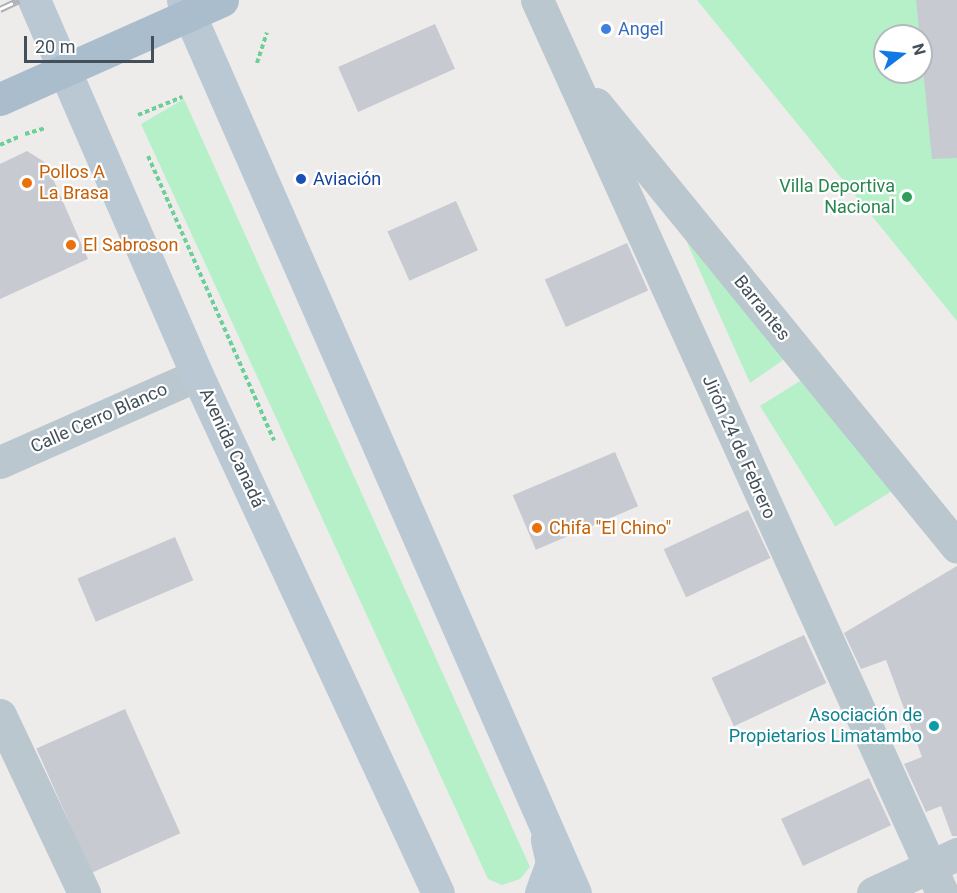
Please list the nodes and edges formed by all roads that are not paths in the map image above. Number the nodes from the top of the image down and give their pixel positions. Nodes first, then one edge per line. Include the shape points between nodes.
1 (34, 0) edge
2 (222, 0) edge
3 (537, 0) edge
4 (187, 7) edge
5 (64, 68) junction
6 (567, 69) junction
7 (0, 99) edge
8 (198, 375) junction
9 (0, 462) edge
10 (957, 547) edge
11 (4, 736) edge
12 (546, 830) junction
13 (943, 872) edge
14 (84, 893) edge
15 (438, 893) edge
16 (541, 893) edge
17 (575, 893) edge
18 (873, 893) edge

1 - 5 main road, Avenida Canadá
2 - 4 main road
3 - 6 street, Jirón 24 de Febrero
4 - 5 main road
4 - 12 main road
5 - 7 main road
5 - 8 main road, Avenida Canadá
6 - 10 street, Barrantes
6 - 13 street, Jirón 24 de Febrero
8 - 9 street, Calle Cerro Blanco
8 - 15 main road, Avenida Canadá
11 - 14 street
12 - 16 main road via 552,862
12 - 17 main road
13 - 18 street

